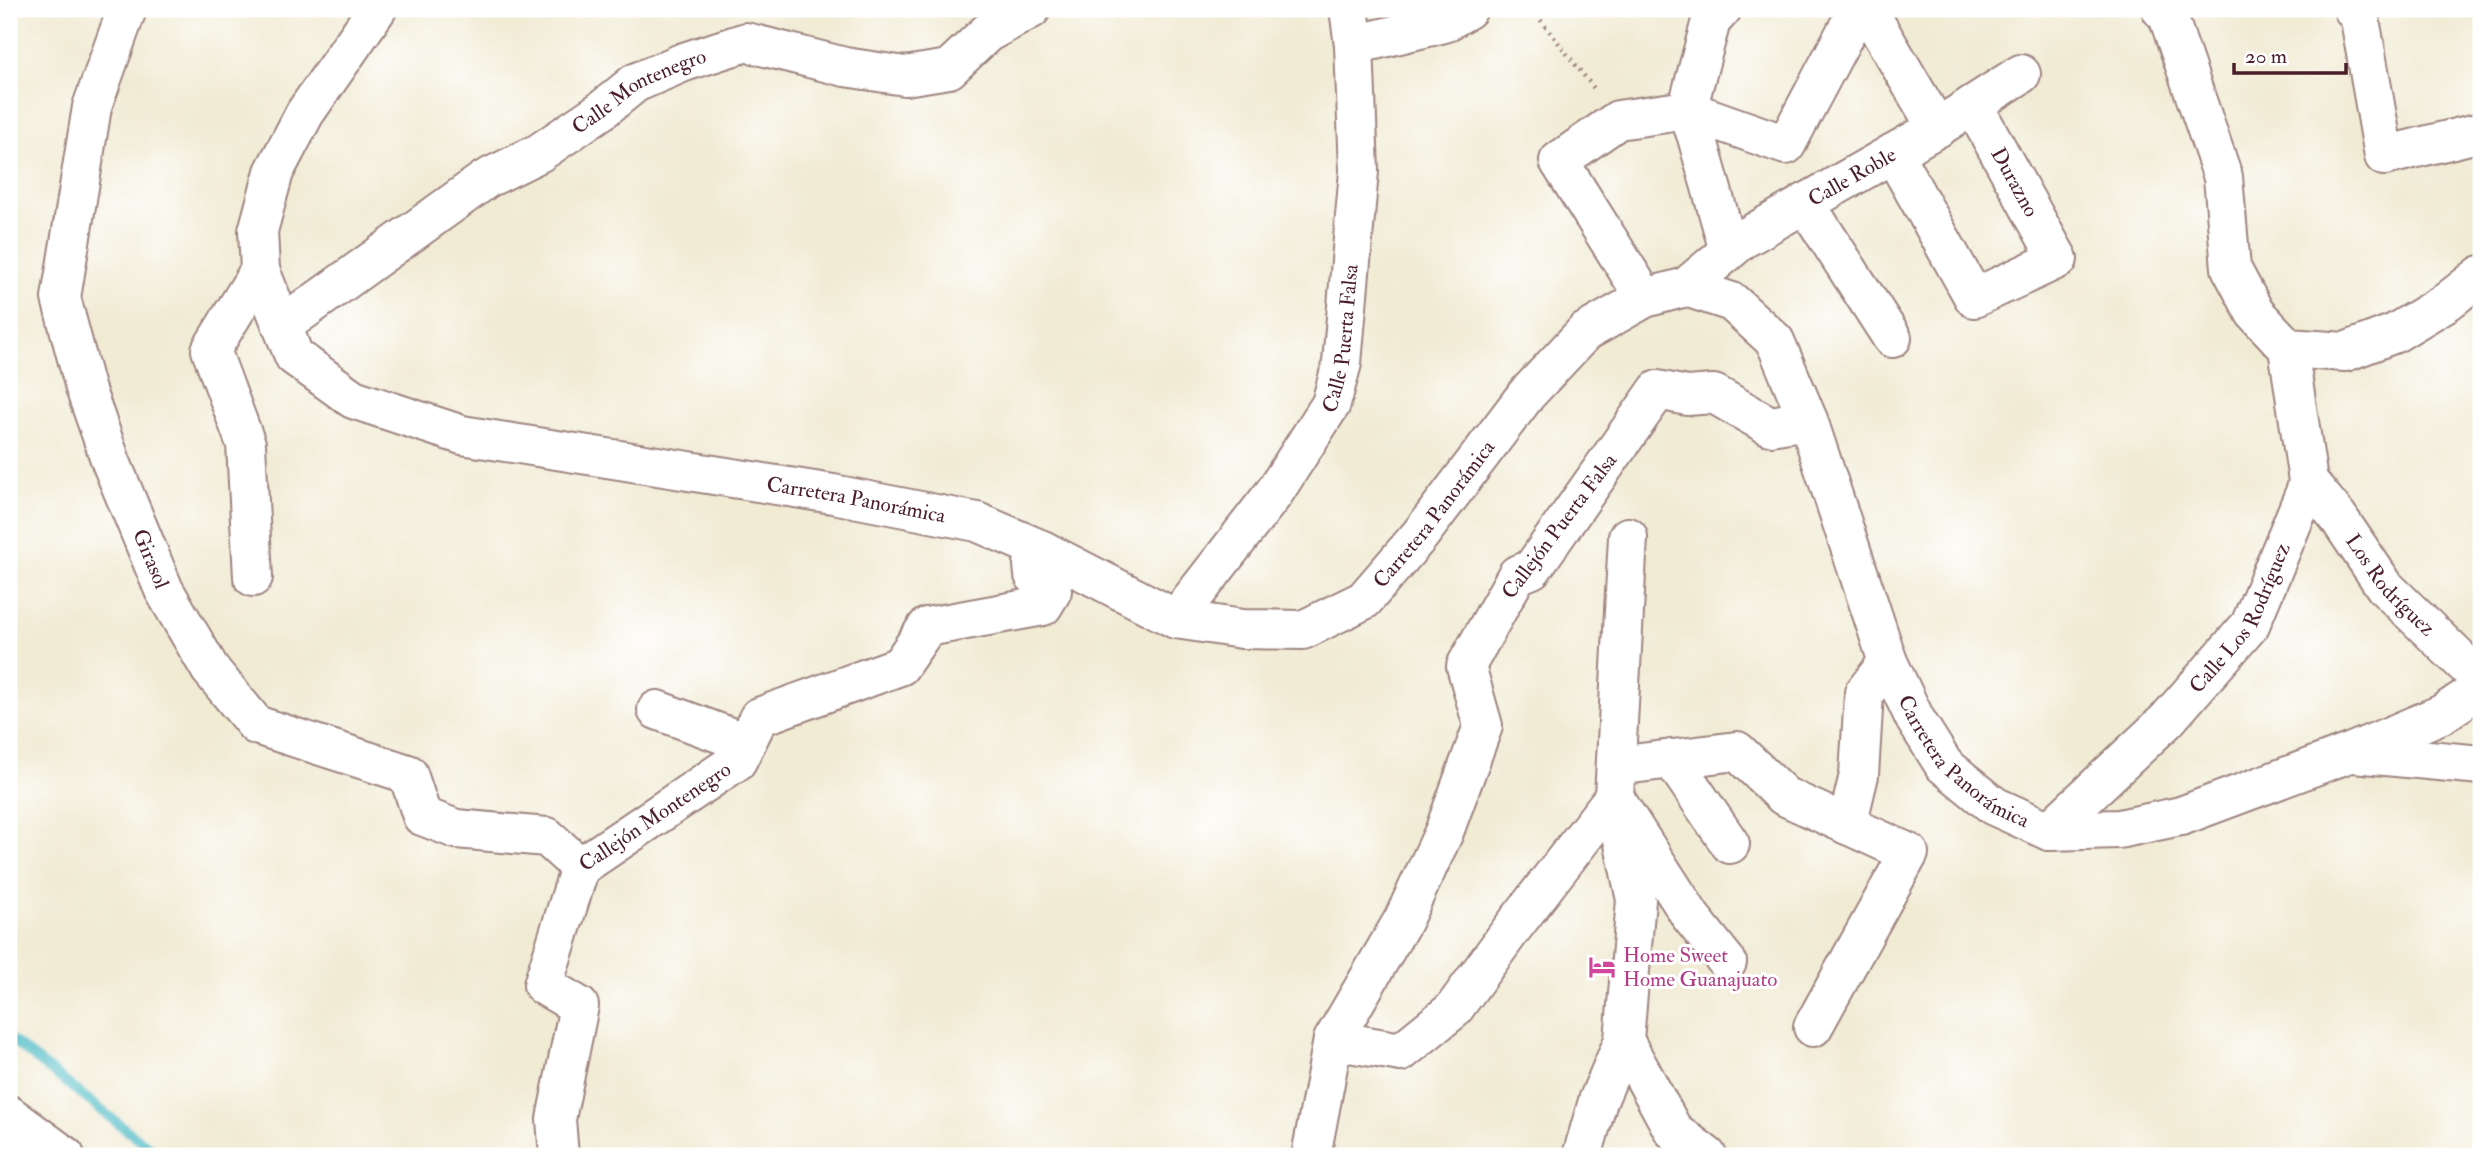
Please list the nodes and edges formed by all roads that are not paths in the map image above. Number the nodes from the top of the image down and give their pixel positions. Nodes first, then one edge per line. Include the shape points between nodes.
1 (127, 9) edge
2 (377, 9) edge
3 (1031, 9) edge
4 (1468, 9) edge
5 (1722, 9) edge
6 (1858, 9) edge
7 (1867, 9) edge
8 (2354, 9) edge
9 (2169, 11) edge
10 (1352, 27) edge
11 (2021, 74) dead end
12 (1973, 105) junction
13 (1687, 110) junction
14 (1937, 128) junction
15 (2481, 132) edge
16 (1893, 153) junction
17 (1805, 203) junction
18 (1728, 251) junction
19 (260, 270) junction
20 (2481, 275) edge
21 (1686, 287) junction
22 (1646, 298) junction
23 (282, 327) junction
24 (1892, 338) dead end
25 (2288, 348) junction
26 (1808, 420) junction
27 (2308, 481) junction
28 (1628, 537) dead end
29 (1042, 550) junction
30 (253, 577) dead end
31 (1176, 619) junction
32 (1888, 662) junction
33 (2481, 680) edge
34 (2481, 688) edge
35 (657, 710) dead end
36 (746, 743) junction
37 (2351, 752) junction
38 (1672, 759) junction
39 (2481, 765) edge
40 (1615, 782) junction
41 (1847, 825) junction
42 (2049, 831) junction
43 (1730, 844) dead end
44 (580, 867) junction
45 (1727, 961) dead end
46 (1813, 1027) dead end
47 (1333, 1040) junction
48 (1625, 1040) junction
49 (9, 1115) edge
50 (65, 1156) edge
51 (559, 1156) edge
52 (1311, 1156) edge
53 (1582, 1156) edge
54 (1707, 1156) edge

1 - 44 street, Girasol via 92,107 61,298 97,425 164,590 210,669 256,725 408,774 422,816 456,829 547,837
2 - 19 street, Carretera Panorámica via 305,113 274,172 258,231
3 - 23 street, Calle Montenegro via 987,33 949,69 905,76 845,67 746,42 684,61 635,83 539,153 486,179
4 - 10 street via 1444,23
5 - 13 street via 1711,21
6 - 13 street via 1786,145
7 - 14 street
8 - 15 street via 2360,19 2384,156
9 - 25 street via 2223,177 2231,268 2255,313
10 - 31 street, Calle Puerta Falsa via 1359,171 1342,363 1331,404 1274,493
11 - 12 street, Calle Roble
12 - 14 street, Calle Roble
12 - 16 street, Durazno via 2058,259 1974,298
13 - 18 street
13 - 22 street via 1618,120 1559,161
14 - 16 street, Calle Roble
16 - 17 street, Calle Roble
17 - 18 street, Calle Roble
17 - 24 street
18 - 21 street, Calle Roble
19 - 23 street, Carretera Panorámica
19 - 30 street via 211,350 246,444
20 - 25 street via 2395,333 2345,352
21 - 22 street, Carretera Panorámica
21 - 26 street, Carretera Panorámica via 1731,302 1774,341
22 - 31 street, Carretera Panorámica via 1585,331 1526,395 1420,535 1364,600 1303,630 1242,629
23 - 29 street, Carretera Panorámica via 294,356 353,400 462,435 964,519
25 - 27 street, Calle Los Rodríguez
26 - 32 street, Carretera Panorámica
26 - 47 street, Callejón Puerta Falsa via 1770,426 1714,394 1687,396 1657,390 1532,569 1517,575 1466,666 1483,726 1444,832 1403,920
27 - 33 street, Los Rodríguez via 2385,587
27 - 42 street, Calle Los Rodríguez via 2250,625 2167,720
28 - 40 street
29 - 31 street, Carretera Panorámica
29 - 36 street, Callejón Montenegro via 1034,575 1052,592 1043,606 927,627 900,666 759,717
32 - 41 street via 1864,693 1859,775
32 - 42 street, Carretera Panorámica via 1915,719 1944,765 1994,806
34 - 37 street, Carretera Panorámica via 2442,713
35 - 36 street
36 - 44 street, Callejón Montenegro via 737,761
37 - 39 street
37 - 42 street, Carretera Panorámica via 2181,816 2119,829
38 - 40 street
38 - 41 street via 1737,751 1784,796
38 - 43 street
40 - 45 street via 1691,917
40 - 47 street via 1453,1010 1401,1052
40 - 48 street via 1636,900
41 - 46 street via 1909,853
44 - 51 street, Callejón Montenegro via 543,985 579,1006 556,1119
47 - 52 street, Callejón Puerta Falsa
48 - 53 street via 1598,1101
48 - 54 street via 1673,1130
49 - 50 street

